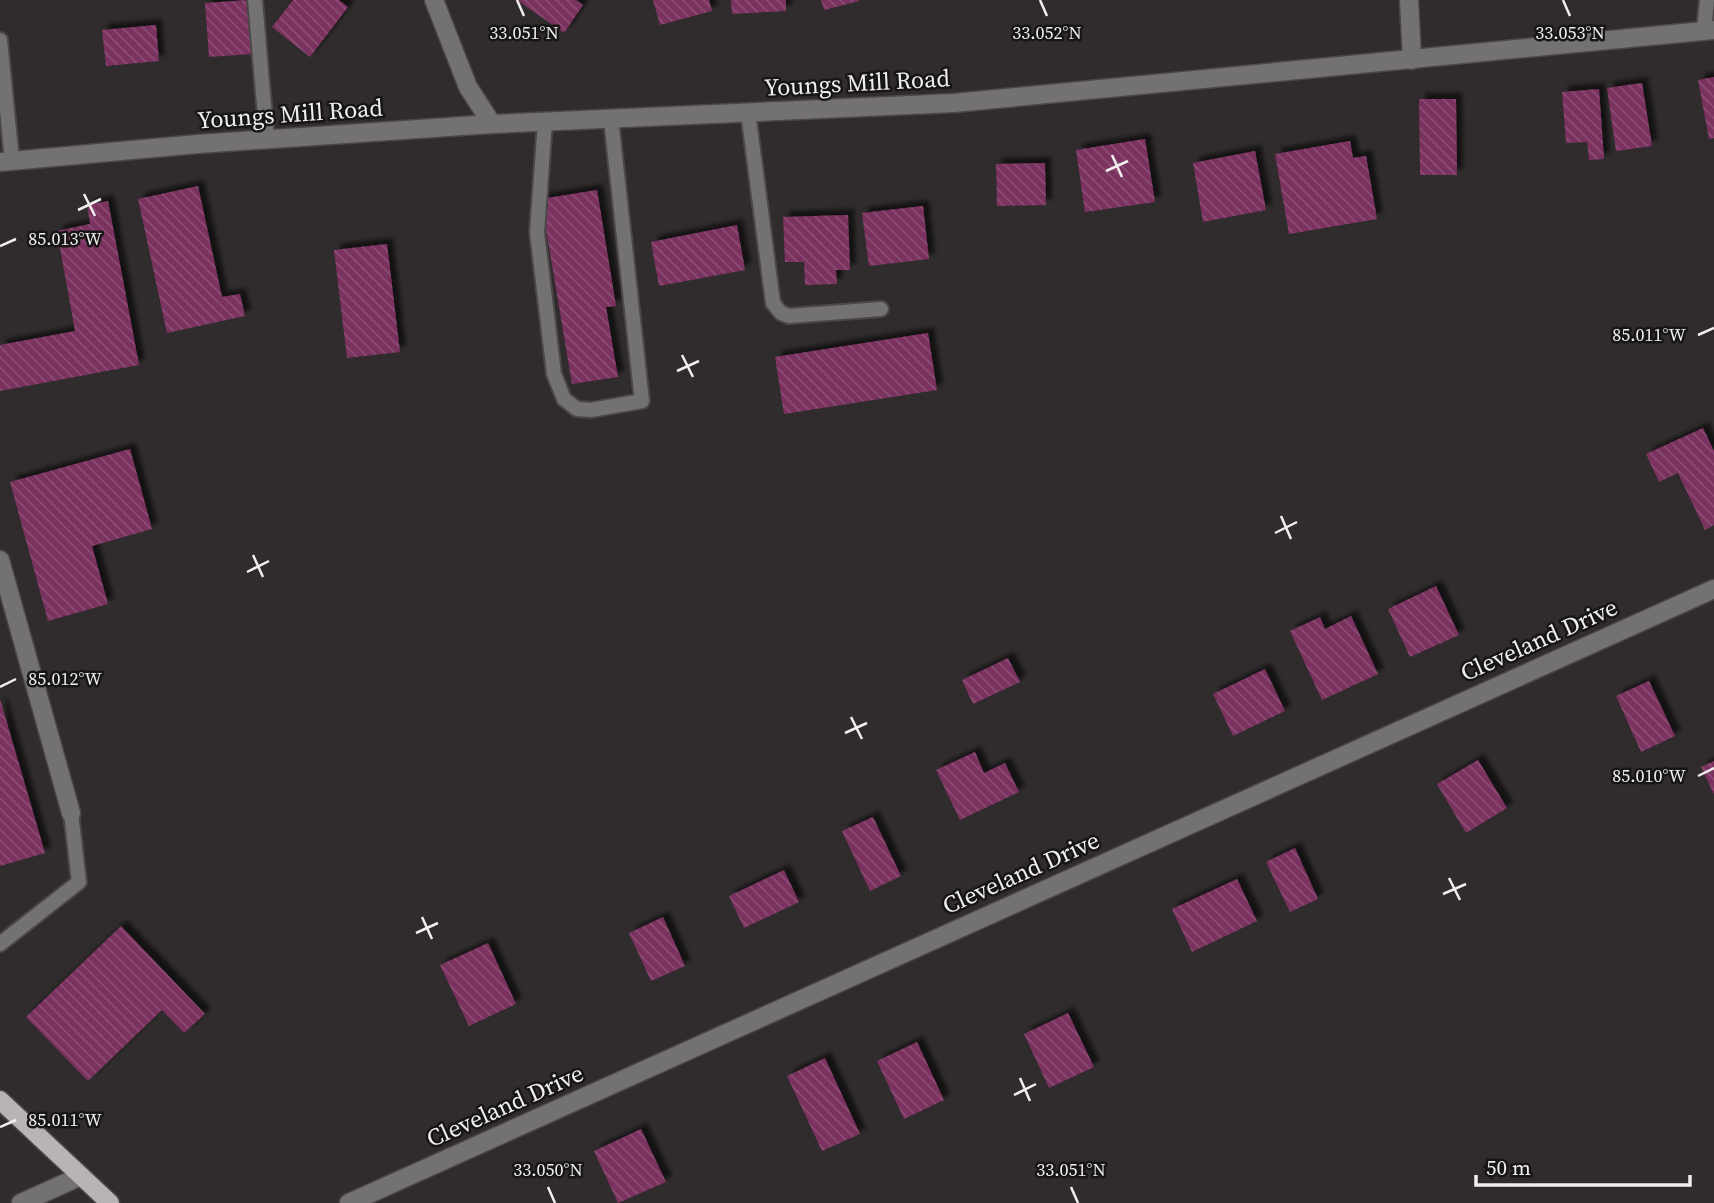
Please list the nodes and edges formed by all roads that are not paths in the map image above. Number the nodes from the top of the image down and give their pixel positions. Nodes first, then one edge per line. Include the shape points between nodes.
1 (255, 0) edge
2 (433, 0) edge
3 (1409, 0) edge
4 (1707, 0) edge
5 (1709, 30) edge
6 (0, 40) edge
7 (1412, 60) junction
8 (748, 112) junction
9 (611, 119) junction
10 (545, 122) junction
11 (492, 124) junction
12 (267, 140) junction
13 (6, 161) edge
14 (881, 309) dead end
15 (0, 560) edge
16 (1714, 589) edge
17 (71, 813) joint
18 (0, 944) edge
19 (0, 1100) edge
20 (81, 1176) junction
21 (21, 1203) edge
22 (110, 1203) edge
23 (349, 1203) edge

1 - 12 lane
2 - 11 street via 468,88
3 - 7 street
4 - 5 lane
5 - 7 street, Youngs Mill Road
6 - 13 lane
7 - 8 street, Youngs Mill Road via 954,103
8 - 9 street, Youngs Mill Road
8 - 14 lane via 773,303 789,316
9 - 10 street, Youngs Mill Road
9 - 10 lane via 642,401 590,410 577,409 564,399 554,374 537,232
10 - 11 street, Youngs Mill Road
11 - 12 street, Youngs Mill Road
12 - 13 street, Youngs Mill Road
15 - 17 street
16 - 23 street, Cleveland Drive
17 - 18 lane via 79,882
19 - 20 main road
20 - 21 street
20 - 22 main road

